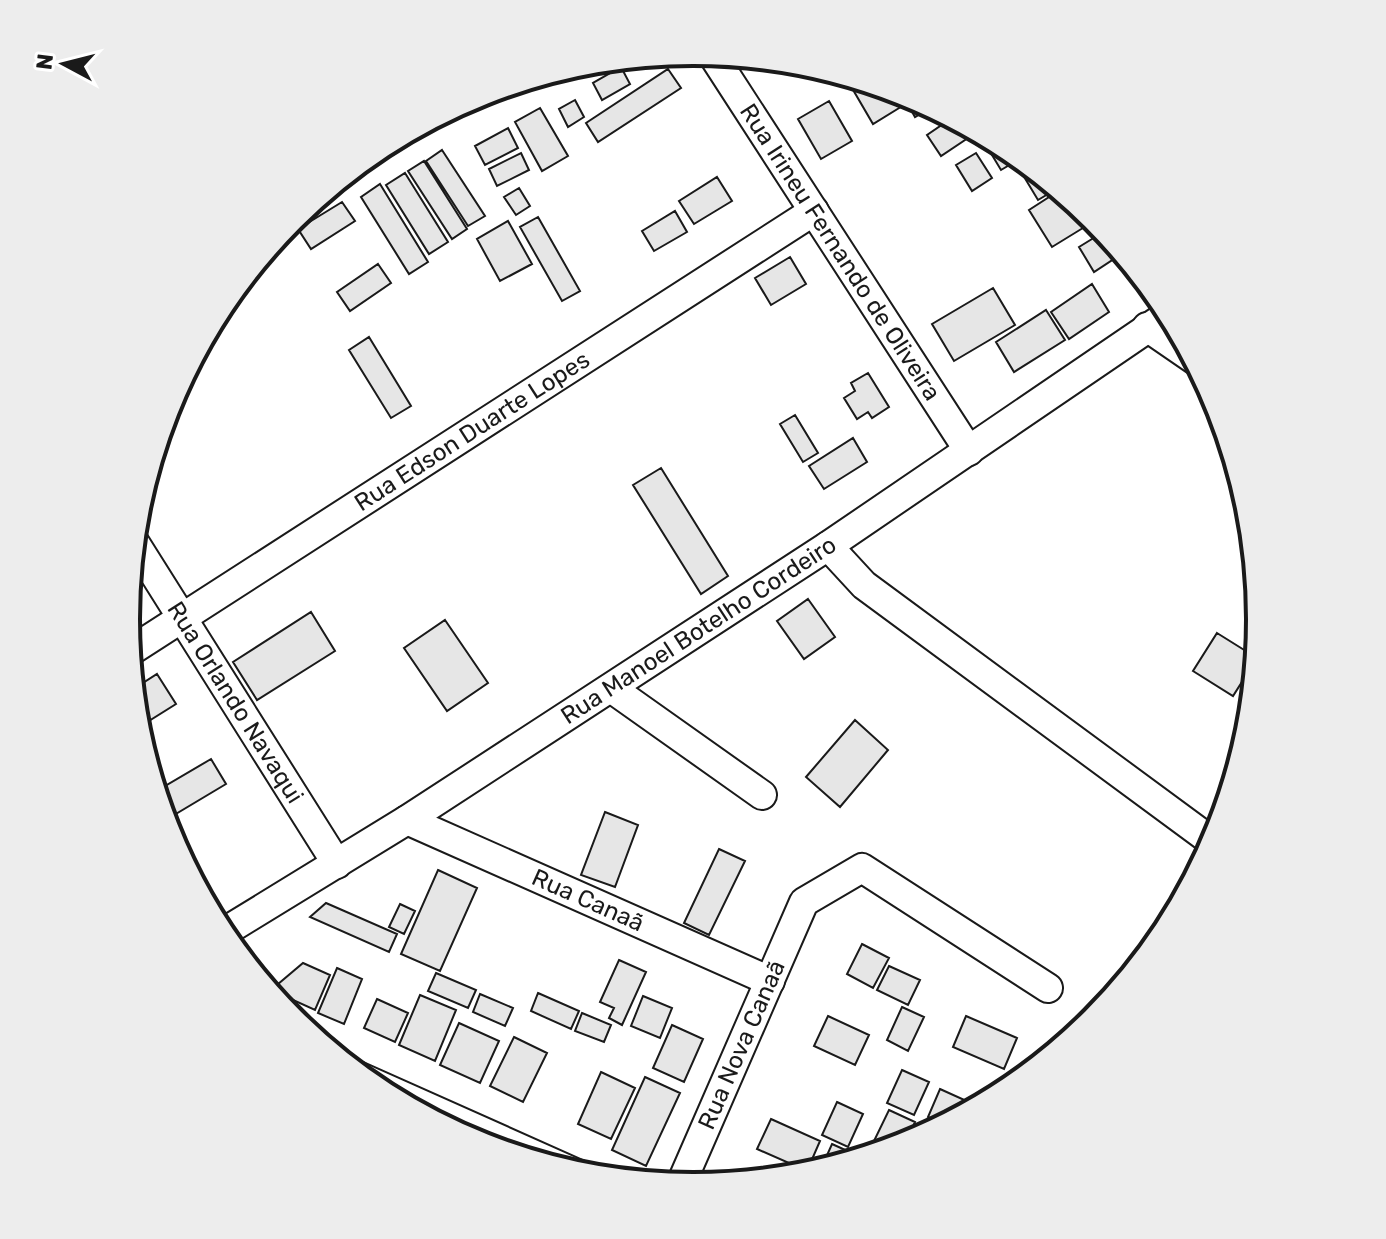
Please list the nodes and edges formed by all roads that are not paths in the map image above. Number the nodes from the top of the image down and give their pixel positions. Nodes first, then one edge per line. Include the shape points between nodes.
1 (720, 67) edge
2 (814, 211) junction
3 (1158, 320) edge
4 (969, 451) junction
5 (828, 546) junction
6 (143, 556) edge
7 (182, 617) junction
8 (141, 644) edge
9 (611, 688) junction
10 (762, 795) dead end
11 (407, 820) junction
12 (1202, 834) edge
13 (337, 864) junction
14 (233, 927) edge
15 (770, 981) junction
16 (1048, 988) dead end
17 (686, 1173) edge

1 - 2 street, Rua Irineu Fernando de Oliveira
2 - 4 street, Rua Irineu Fernando de Oliveira
2 - 7 street, Rua Edson Duarte Lopes
3 - 4 street, Rua Manoel Botelho Cordeiro
4 - 5 street, Rua Manoel Botelho Cordeiro
5 - 9 street, Rua Manoel Botelho Cordeiro
5 - 12 street via 864,585
6 - 7 street, Rua Orlando Navaqui
7 - 8 street, Rua Edson Duarte Lopes
7 - 13 street, Rua Orlando Navaqui
9 - 10 street
9 - 11 street, Rua Manoel Botelho Cordeiro
11 - 13 street, Rua Manoel Botelho Cordeiro
11 - 15 street, Rua Canaã
13 - 14 street, Rua Manoel Botelho Cordeiro
15 - 16 street, Rua Nova Canaã via 804,902 862,868
15 - 17 street, Rua Nova Canaã

